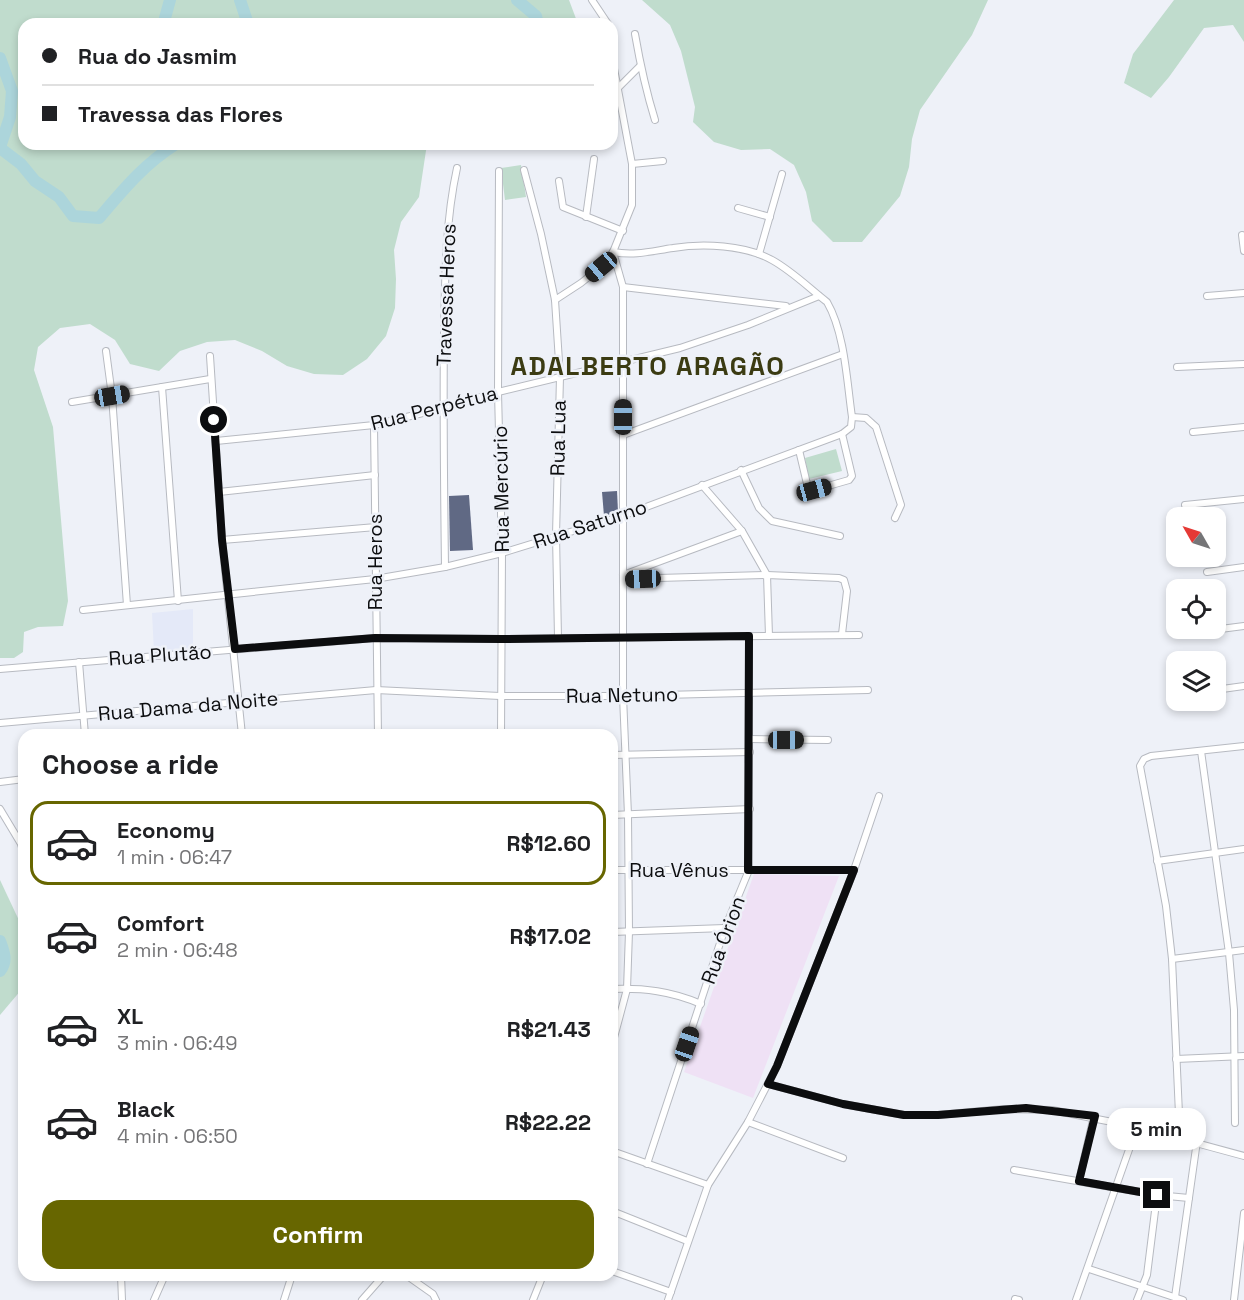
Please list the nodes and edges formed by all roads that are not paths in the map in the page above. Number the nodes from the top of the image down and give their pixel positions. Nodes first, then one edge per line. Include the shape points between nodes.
1 (592, 0) edge
2 (604, 18) edge
3 (635, 34) dead end
4 (640, 66) junction
5 (618, 88) edge
6 (618, 99) edge
7 (655, 120) dead end
8 (594, 159) dead end
9 (663, 161) dead end
10 (632, 164) junction
11 (457, 168) dead end
12 (524, 170) dead end
13 (499, 171) dead end
14 (782, 174) dead end
15 (560, 181) dead end
16 (738, 208) dead end
17 (586, 217) junction
18 (770, 217) junction
19 (623, 231) junction
20 (1242, 235) dead end
21 (1244, 251) edge
22 (613, 252) junction
23 (759, 254) junction
24 (623, 287) junction
25 (1244, 293) edge
26 (819, 296) junction
27 (1207, 296) dead end
28 (555, 300) junction
29 (789, 307) junction
30 (106, 351) dead end
31 (843, 354) junction
32 (210, 356) dead end
33 (624, 362) junction
34 (1244, 364) edge
35 (1177, 367) dead end
36 (560, 377) junction
37 (210, 379) junction
38 (162, 387) junction
39 (498, 392) junction
40 (112, 396) junction
41 (72, 402) dead end
42 (443, 408) junction
43 (852, 417) junction
44 (374, 424) junction
45 (1244, 427) edge
46 (1193, 432) dead end
47 (842, 434) junction
48 (623, 435) junction
49 (216, 441) junction
50 (799, 450) junction
51 (741, 470) junction
52 (375, 475) junction
53 (702, 485) junction
54 (219, 492) junction
55 (1244, 499) edge
56 (1185, 505) dead end
57 (622, 516) junction
58 (895, 518) dead end
59 (376, 527) junction
60 (742, 531) junction
61 (556, 535) junction
62 (840, 536) dead end
63 (222, 540) junction
64 (502, 553) junction
65 (445, 567) junction
66 (1244, 567) edge
67 (1207, 572) dead end
68 (767, 575) junction
69 (623, 577) junction
70 (375, 579) junction
71 (228, 594) junction
72 (178, 601) junction
73 (127, 605) junction
74 (83, 610) dead end
75 (1244, 626) edge
76 (1226, 628) edge
77 (842, 634) junction
78 (859, 635) dead end
79 (749, 636) junction
80 (769, 636) junction
81 (375, 638) junction
82 (558, 638) junction
83 (623, 638) junction
84 (501, 639) junction
85 (235, 649) junction
86 (79, 662) junction
87 (0, 669) edge
88 (1244, 686) edge
89 (1226, 688) edge
90 (376, 690) junction
91 (868, 690) dead end
92 (749, 693) junction
93 (500, 696) junction
94 (623, 696) junction
95 (240, 701) junction
96 (82, 717) junction
97 (0, 723) edge
98 (84, 729) edge
99 (242, 729) edge
100 (378, 729) edge
101 (501, 729) edge
102 (750, 739) junction
103 (828, 740) dead end
104 (1244, 746) edge
105 (1201, 751) junction
106 (750, 752) junction
107 (618, 754) edge
108 (626, 754) junction
109 (18, 780) edge
110 (0, 782) edge
111 (879, 796) dead end
112 (0, 809) edge
113 (750, 809) junction
114 (618, 815) edge
115 (628, 815) junction
116 (18, 838) edge
117 (1244, 849) edge
118 (1214, 853) junction
119 (1157, 861) junction
120 (618, 870) edge
121 (626, 870) junction
122 (748, 870) junction
123 (854, 870) junction
124 (725, 928) junction
125 (618, 932) edge
126 (628, 932) junction
127 (1244, 950) edge
128 (1229, 953) junction
129 (1172, 959) junction
130 (618, 989) edge
131 (627, 989) junction
132 (700, 1004) junction
133 (618, 1023) edge
134 (1233, 1056) junction
135 (1244, 1056) edge
136 (1176, 1059) junction
137 (768, 1084) junction
138 (1179, 1114) dead end
139 (1095, 1116) junction
140 (748, 1122) junction
141 (1235, 1123) dead end
142 (1137, 1127) junction
143 (1197, 1141) junction
144 (618, 1153) edge
145 (1244, 1156) edge
146 (843, 1158) dead end
147 (647, 1164) junction
148 (1014, 1170) dead end
149 (1079, 1181) junction
150 (708, 1185) junction
151 (1116, 1186) junction
152 (1157, 1195) junction
153 (1189, 1198) junction
154 (618, 1213) edge
155 (1244, 1213) edge
156 (687, 1241) junction
157 (1089, 1269) junction
158 (618, 1273) edge
159 (121, 1281) edge
160 (162, 1281) edge
161 (290, 1281) edge
162 (379, 1281) edge
163 (415, 1281) edge
164 (541, 1281) edge
165 (1143, 1285) junction
166 (671, 1292) junction
167 (1175, 1296) junction
168 (122, 1300) edge
169 (154, 1300) edge
170 (284, 1300) edge
171 (362, 1300) edge
172 (436, 1300) edge
173 (533, 1300) edge
174 (668, 1300) edge
175 (1076, 1300) edge
176 (1137, 1300) edge
177 (1183, 1300) edge
178 (1234, 1300) edge

1 - 2 street
3 - 4 street
4 - 5 street
4 - 7 street
6 - 10 street
8 - 17 street
9 - 10 street
10 - 19 street via 633,195
11 - 42 street, Travessa Heros via 448,215
12 - 28 street, Rua Lua
13 - 39 street, Rua Mercúrio
14 - 18 street
15 - 17 street via 563,207
16 - 18 street
17 - 19 street
18 - 23 street
19 - 22 street
20 - 21 street
22 - 23 street via 634,255 703,247
22 - 24 street
22 - 28 street via 588,278
23 - 26 street via 783,267
24 - 29 street
24 - 33 street
25 - 27 street
26 - 29 street, Rua Perpétua
26 - 31 street via 831,309
28 - 36 street, Rua Lua
29 - 33 street, Rua Perpétua via 709,339
30 - 40 street
31 - 43 street
31 - 48 street
32 - 37 street
33 - 36 street, Rua Perpétua
33 - 48 street
34 - 35 street
36 - 39 street, Rua Perpétua
36 - 61 street, Rua Lua
37 - 38 street
37 - 49 street
38 - 40 street
38 - 72 street
39 - 42 street, Rua Perpétua
39 - 64 street, Rua Mercúrio
40 - 41 street
40 - 73 street
42 - 44 street, Rua Perpétua
42 - 65 street, Travessa Heros
43 - 47 street, Rua Saturno via 851,427
43 - 58 street via 866,418 876,427 901,505
44 - 49 street, Rua Perpétua
44 - 52 street, Rua Heros
45 - 46 street
47 - 50 street, Rua Saturno
47 - 50 street via 852,477 849,480 814,490 808,488
48 - 57 street
49 - 54 street
50 - 51 street, Rua Saturno
51 - 53 street, Rua Saturno
51 - 62 street via 759,508 772,521
52 - 54 street
52 - 59 street, Rua Heros
53 - 57 street, Rua Saturno
53 - 60 street
54 - 63 street
55 - 56 street
57 - 61 street, Rua Saturno
57 - 69 street
59 - 63 street
59 - 70 street, Rua Heros
60 - 68 street
60 - 69 street
61 - 64 street, Rua Saturno
61 - 82 street, Rua Lua
63 - 71 street
64 - 65 street, Rua Saturno
64 - 84 street, Rua Mercúrio
65 - 70 street, Rua Saturno
66 - 67 street
68 - 69 street
68 - 77 street via 844,580 847,591
68 - 80 street
69 - 83 street
70 - 71 street, Rua Saturno
70 - 81 street, Rua Heros
71 - 72 street, Rua Saturno
71 - 85 street
72 - 73 street, Rua Saturno
73 - 74 street, Rua Saturno
75 - 76 street
77 - 78 street, Rua Plutão
77 - 80 street, Rua Plutão
79 - 80 street, Rua Plutão
79 - 83 street, Rua Plutão
79 - 92 street, Rua Órion
81 - 84 street, Rua Plutão
81 - 85 street, Rua Plutão
81 - 90 street, Rua Heros
82 - 83 street, Rua Plutão
82 - 84 street, Rua Plutão
83 - 94 street
84 - 93 street, Rua Mercúrio
85 - 86 street, Rua Plutão
85 - 95 street
86 - 87 street, Rua Plutão
86 - 96 street
88 - 89 street
90 - 93 street, Rua Netuno
90 - 95 street, Rua Dama da Noite
90 - 100 street, Rua Heros
91 - 92 street, Rua Netuno
92 - 94 street, Rua Netuno
92 - 102 street, Rua Órion
93 - 94 street, Rua Netuno
93 - 101 street, Rua Mercúrio
94 - 108 street
95 - 96 street, Rua Dama da Noite
95 - 99 street
96 - 97 street, Rua Dama da Noite
96 - 98 street
102 - 103 street
102 - 106 street, Rua Órion
104 - 105 street
105 - 118 street
105 - 119 street via 1151,756 1141,763
106 - 108 street
106 - 113 street, Rua Órion
107 - 108 street
108 - 115 street
109 - 110 street
111 - 123 street
112 - 116 street
113 - 115 street
113 - 122 street, Rua Órion
114 - 115 street
115 - 121 street
117 - 118 street
118 - 119 street
118 - 128 street
119 - 129 street
120 - 121 street, Rua Vênus
121 - 122 street, Rua Vênus
121 - 126 street
122 - 123 street, Rua Vênus
122 - 124 street, Rua Órion
123 - 137 street
124 - 126 street
124 - 132 street, Rua Órion
125 - 126 street
126 - 131 street
127 - 128 street
128 - 129 street
128 - 134 street
129 - 136 street
130 - 131 street
131 - 132 street via 666,992
131 - 133 street
132 - 147 street, Rua Órion
134 - 135 street
134 - 136 street
134 - 141 street
136 - 138 street
137 - 139 street via 904,1115 1004,1109
137 - 140 street
139 - 142 street
139 - 149 street
140 - 146 street
140 - 150 street
142 - 143 street
142 - 151 street
143 - 145 street
143 - 153 street
144 - 147 street
147 - 150 street
148 - 149 street
149 - 151 street
150 - 156 street
151 - 152 street
151 - 157 street
152 - 153 street
152 - 165 street
153 - 167 street
154 - 156 street
155 - 178 street
156 - 166 street
157 - 165 street
157 - 175 street
158 - 166 street
159 - 168 street
160 - 169 street
161 - 170 street
162 - 171 street
163 - 172 street via 434,1294
164 - 173 street
165 - 167 street
165 - 176 street
166 - 174 street
167 - 177 street

